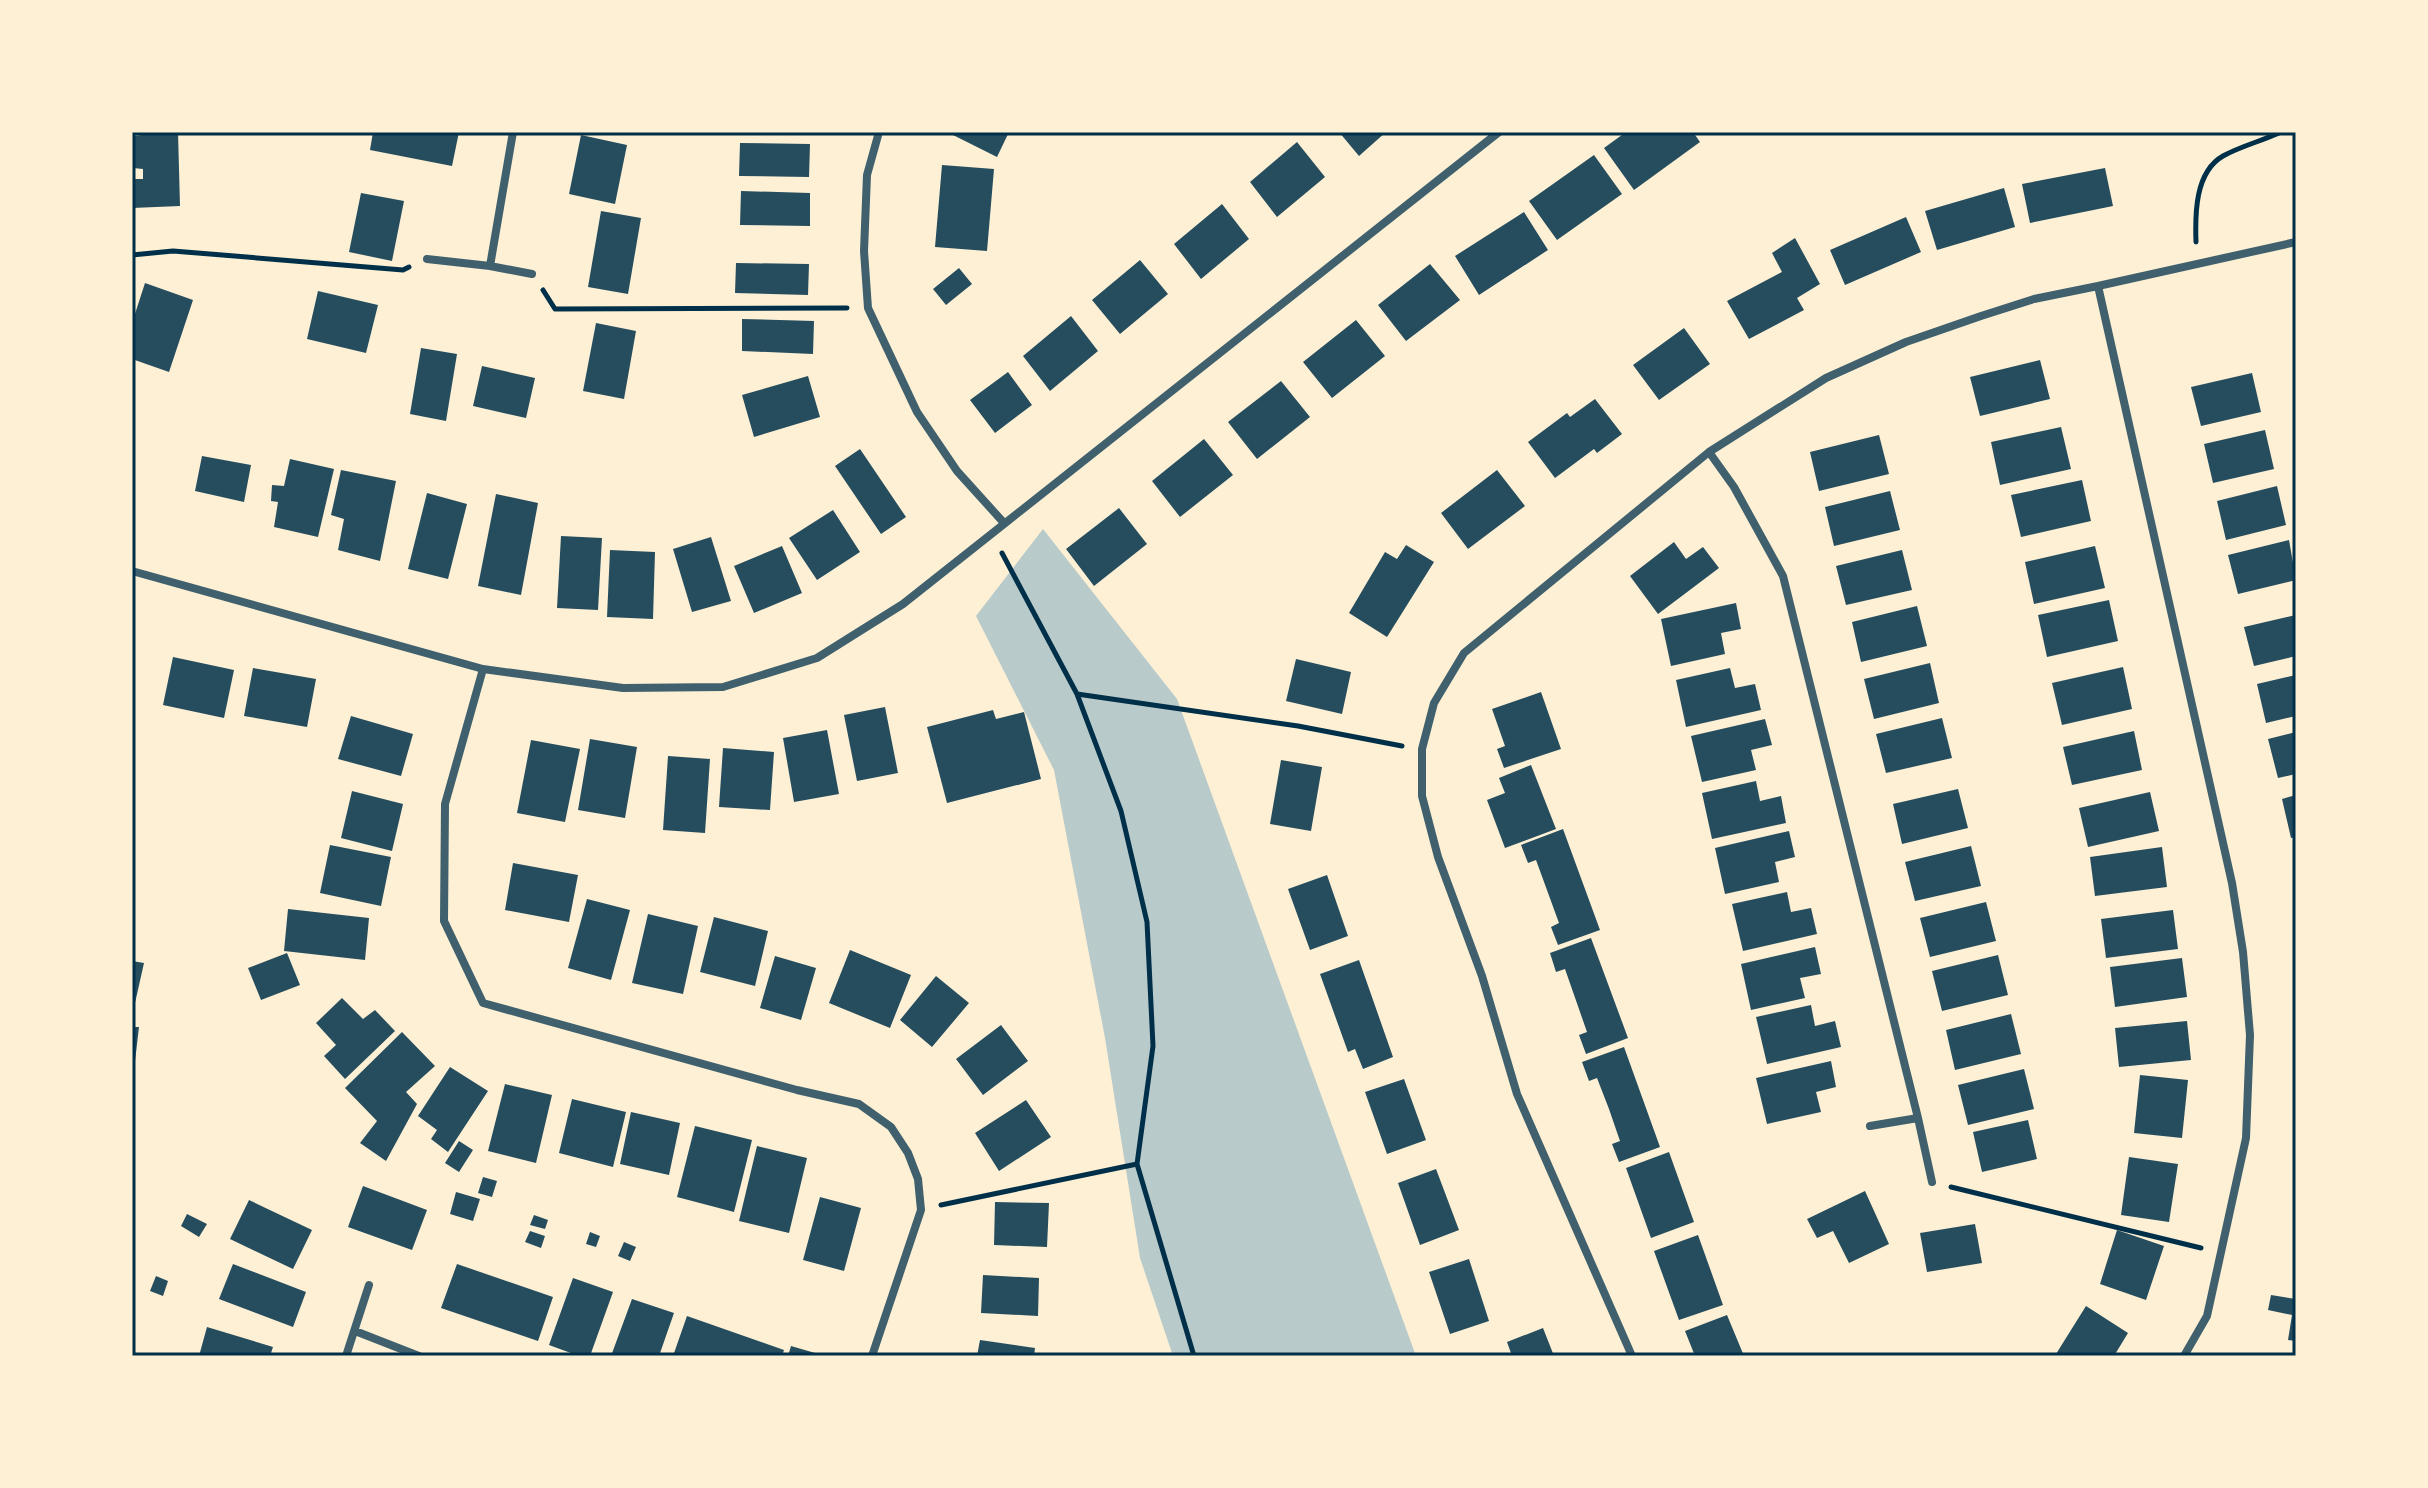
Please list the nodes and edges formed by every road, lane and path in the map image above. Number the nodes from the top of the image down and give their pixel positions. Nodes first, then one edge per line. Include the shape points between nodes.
1 (513, 132) edge
2 (879, 132) edge
3 (1499, 132) edge
4 (2281, 132) edge
5 (2296, 242) edge
6 (132, 255) edge
7 (427, 259) joint
8 (2200, 262) junction
9 (490, 266) junction
10 (532, 274) joint
11 (2098, 286) junction
12 (868, 308) junction
13 (1709, 452) junction
14 (1004, 523) junction
15 (992, 535) junction
16 (132, 571) edge
17 (483, 669) junction
18 (1077, 694) junction
19 (1422, 749) junction
20 (1918, 1118) junction
21 (1870, 1126) dead end
22 (1137, 1164) junction
23 (1932, 1182) joint
24 (921, 1210) junction
25 (2222, 1253) junction
26 (369, 1285) dead end
27 (355, 1331) junction
28 (346, 1356) edge
29 (419, 1356) edge
30 (872, 1356) edge
31 (1194, 1356) edge
32 (1632, 1356) edge
33 (2184, 1356) edge

1 - 9 street
2 - 12 street via 867,175
3 - 14 street
4 - 8 path via 2220,158 2202,181 2195,227
5 - 8 street
6 - 7 path via 173,251 403,270
7 - 9 street
8 - 11 street
9 - 10 street
10 - 12 path via 555,309
11 - 13 street via 2034,299 1906,342 1826,378
11 - 25 street via 2243,952 2250,1035 2246,1138
12 - 14 street via 917,412 957,471
13 - 19 street via 1464,653 1434,703
13 - 20 street via 1783,576
14 - 15 street
15 - 17 street via 903,604 817,658 723,687 623,688
15 - 18 path
16 - 17 street
17 - 24 street via 445,804 444,921 483,1003 859,1104 891,1127 908,1153
18 - 19 path
18 - 22 path via 1121,811 1147,922 1153,1046
19 - 32 street via 1422,796 1438,857 1482,976 1517,1094
20 - 21 street
20 - 23 street
22 - 24 path
22 - 31 path
23 - 25 path
24 - 30 street
25 - 33 street via 2207,1316
26 - 27 street
27 - 28 street
27 - 29 street

